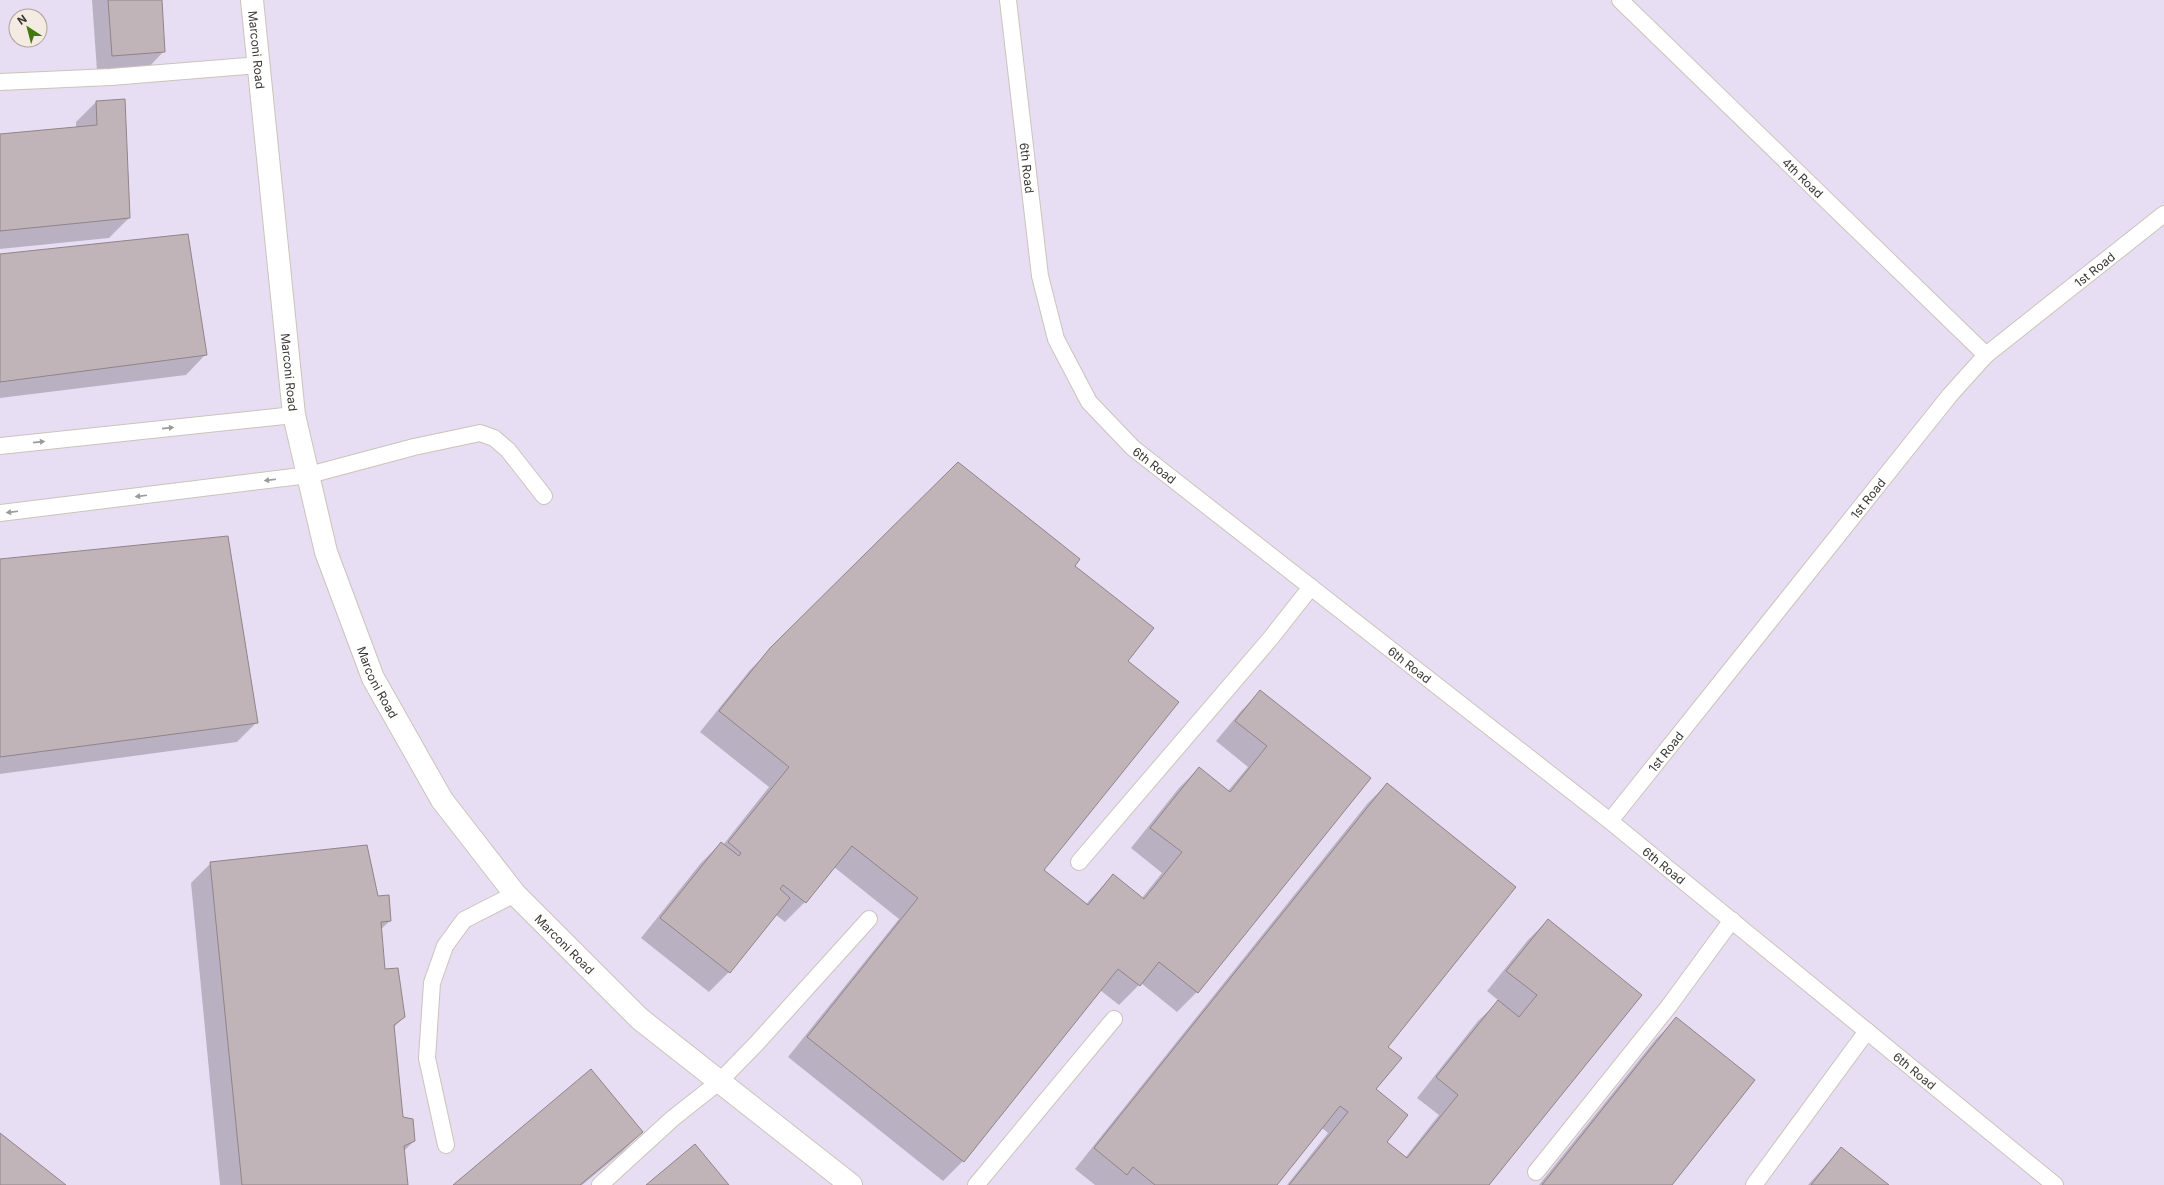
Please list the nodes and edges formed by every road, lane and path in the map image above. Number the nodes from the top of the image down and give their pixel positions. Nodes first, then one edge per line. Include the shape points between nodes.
1 (252, 0) edge
2 (1008, 0) edge
3 (1620, 0) edge
4 (258, 66) junction
5 (0, 82) edge
6 (2164, 214) edge
7 (1986, 355) junction
8 (294, 415) junction
9 (0, 446) edge
10 (309, 475) junction
11 (544, 496) dead end
12 (0, 513) edge
13 (1311, 587) junction
14 (1610, 821) junction
15 (1079, 862) dead end
16 (515, 894) junction
17 (869, 919) dead end
18 (1732, 920) junction
19 (1114, 1019) dead end
20 (1866, 1031) junction
21 (720, 1081) junction
22 (446, 1145) dead end
23 (1536, 1172) dead end
24 (847, 1184) edge
25 (600, 1185) edge
26 (976, 1185) edge
27 (1754, 1185) edge
28 (2055, 1185) edge

1 - 4 street, Marconi Road
2 - 13 lane, 6th Road via 1040,276 1056,339 1089,402 1133,448
3 - 7 lane, 4th Road
4 - 5 lane
4 - 8 street, Marconi Road
6 - 7 lane, 1st Road
7 - 14 lane, 1st Road via 1945,401
9 -> 8 lane
8 - 10 street, Marconi Road
10 - 11 lane via 414,447 480,433 494,438 508,450
10 -> 12 lane
10 - 16 street, Marconi Road via 326,552 373,678 442,800
13 - 14 lane, 6th Road
13 - 15 lane via 1270,639
14 - 18 lane, 6th Road
16 - 21 street, Marconi Road via 640,1019
16 - 22 lane via 464,920 445,946 432,983 427,1058
17 - 21 lane via 758,1043
18 - 20 lane, 6th Road
18 - 23 lane via 1669,1006
19 - 26 lane
20 - 27 lane
20 - 28 lane, 6th Road
21 - 24 street, Marconi Road
21 - 25 lane via 672,1119

